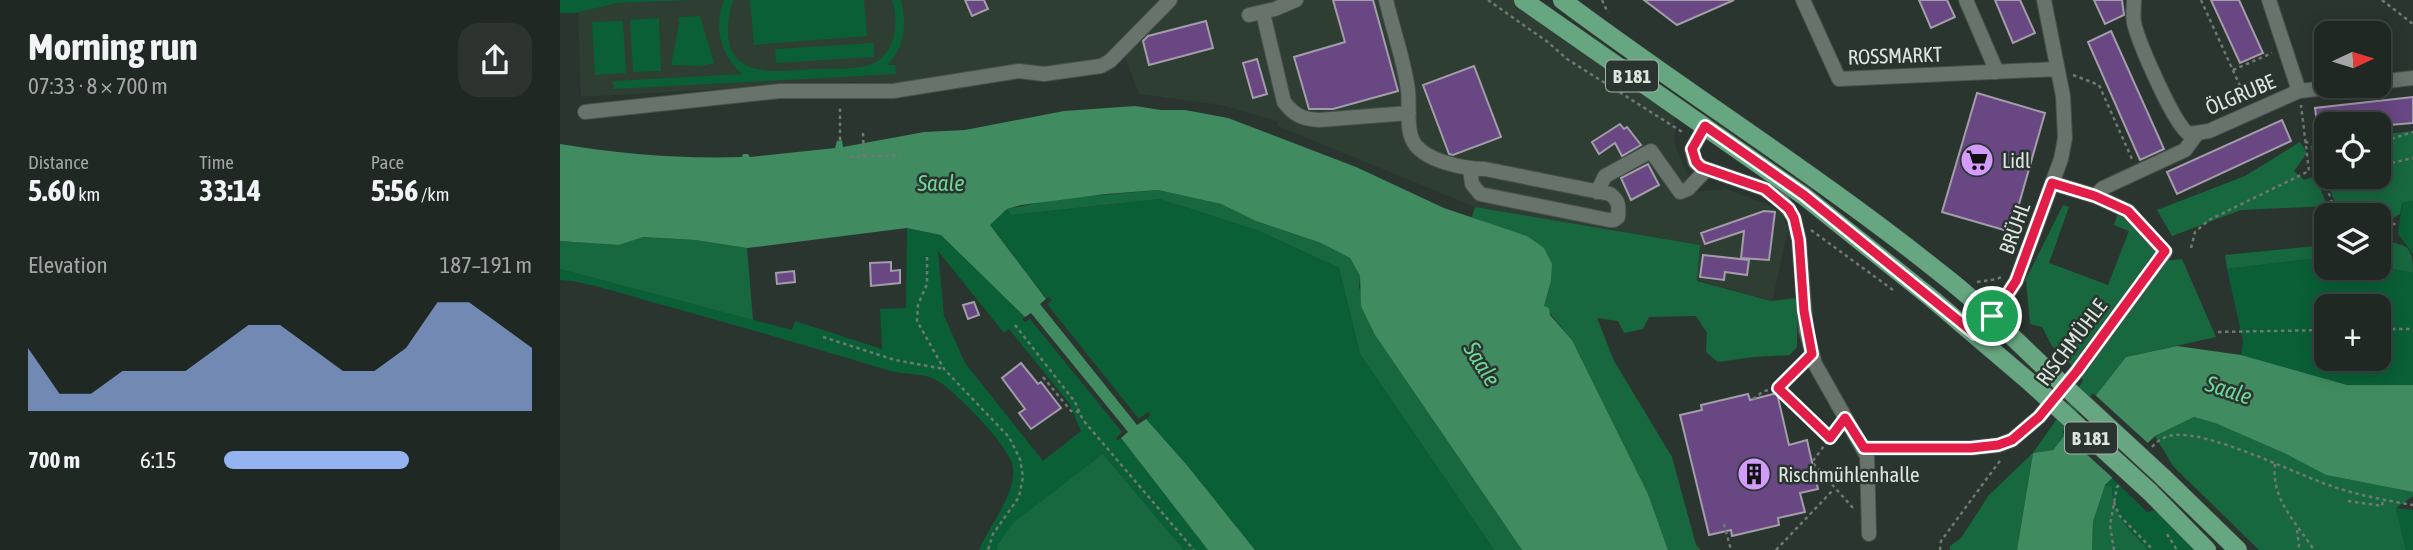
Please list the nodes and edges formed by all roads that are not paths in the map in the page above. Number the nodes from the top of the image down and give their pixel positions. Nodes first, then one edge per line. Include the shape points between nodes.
1 (1170, 0) edge
2 (1297, 0) edge
3 (1386, 0) edge
4 (1523, 0) edge
5 (1562, 0) edge
6 (1803, 0) edge
7 (1966, 0) edge
8 (2043, 0) edge
9 (2134, 0) edge
10 (2269, 0) edge
11 (1997, 72) junction
12 (2058, 73) junction
13 (2413, 78) edge
14 (2391, 81) edge
15 (2314, 89) edge
16 (2300, 91) junction
17 (585, 112) dead end
18 (1409, 113) junction
19 (1700, 133) junction
20 (2197, 134) junction
21 (1470, 169) junction
22 (1706, 170) junction
23 (2052, 183) junction
24 (1597, 192) junction
25 (2095, 196) junction
26 (1992, 316) junction
27 (1975, 334) junction
28 (1864, 448) junction
29 (1869, 534) dead end
30 (2207, 550) edge
31 (2238, 550) edge

1 - 17 street via 1101,66 1044,74 1018,71 893,91 780,90
2 - 18 street via 1256,14 1284,102 1292,113 1318,120
3 - 18 street
4 - 19 main road, B 181
5 - 26 main road, B 181 via 1858,209
6 - 11 street, ROSSMARKT via 1839,79
7 - 11 street
8 - 12 street, BRÜHL
9 - 20 street via 2135,27 2157,76 2182,129
10 - 16 street, ÖLGRUBE
11 - 12 street, ROSSMARKT
12 - 23 street, BRÜHL via 2065,138
13 - 14 street
15 - 16 street, ÖLGRUBE
16 - 20 street, ÖLGRUBE
18 - 21 street via 1412,140 1423,152
19 - 22 street via 1692,149 1696,162
19 - 27 main road, B 181 via 1804,195
20 - 25 street, ÖLGRUBE via 2185,150
21 - 24 street
21 - 24 street via 1472,184 1480,194 1614,220 1618,217 1616,199
22 - 24 street via 1680,192 1651,151 1605,176
22 - 28 street via 1765,189 1789,209 1799,240 1812,354 1822,381
23 - 25 street, RISCHMÜHLE
23 - 26 street, BRÜHL via 2016,281
25 - 28 street, RISCHMÜHLE via 2128,211 2165,251 2039,417 2012,440 1998,445
26 - 27 street, BRÜHL
26 - 31 main road, B 181, bridge
27 - 30 main road, B 181, bridge via 2150,492
28 - 29 street

